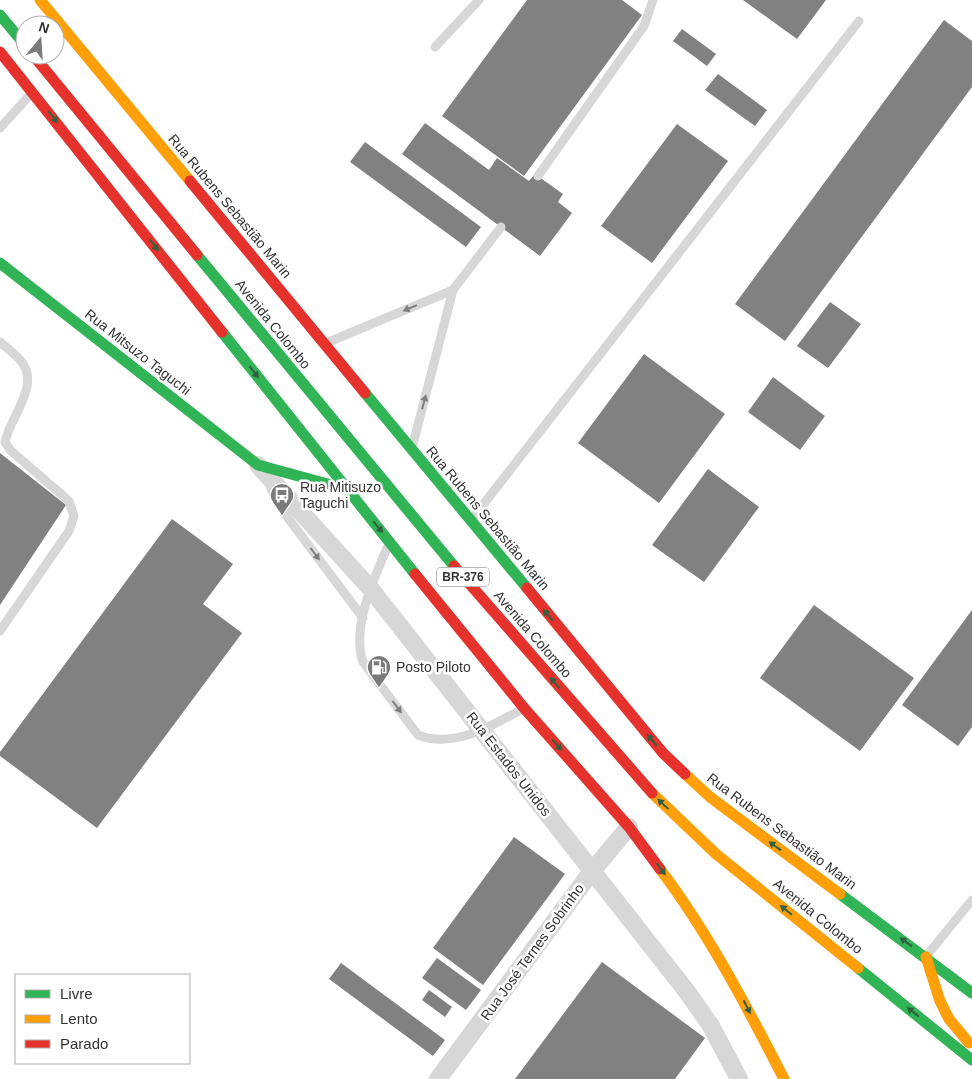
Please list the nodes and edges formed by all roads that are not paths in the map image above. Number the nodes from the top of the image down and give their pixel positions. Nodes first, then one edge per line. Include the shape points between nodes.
1 (40, 0) edge
2 (479, 0) edge
3 (653, 0) edge
4 (0, 15) edge
5 (859, 21) dead end
6 (15, 34) edge
7 (434, 47) dead end
8 (0, 52) edge
9 (41, 65) edge
10 (33, 92) junction
11 (0, 128) edge
12 (538, 176) dead end
13 (501, 226) dead end
14 (0, 263) edge
15 (453, 290) junction
16 (0, 342) edge
17 (324, 344) junction
18 (412, 449) junction
19 (258, 465) junction
20 (346, 489) junction
21 (471, 521) junction
22 (390, 541) junction
23 (370, 588) junction
24 (363, 618) junction
25 (0, 631) edge
26 (524, 708) junction
27 (482, 731) junction
28 (628, 827) junction
29 (592, 871) junction
30 (972, 900) edge
31 (926, 957) junction
32 (972, 993) edge
33 (972, 1046) edge
34 (972, 1060) edge
35 (438, 1079) edge
36 (739, 1079) edge
37 (784, 1079) edge

1 - 17 main road, Rua Rubens Sebastião Marin
2 - 7 lane
3 - 12 lane via 644,26
4 - 6 main road
5 - 21 lane
8 - 10 main road, BR-376
34 -> 9 main road, Avenida Colombo / BR-376 via 716,854 650,792 443,554
10 - 11 lane
10 -> 20 main road, BR-376
13 - 15 lane
14 - 19 main road, Rua Mitsuzo Taguchi
15 -> 17 lane
18 -> 15 lane
16 - 25 lane via 22,362 28,375 26,391 7,430 5,442 69,501 74,516 69,531
17 - 18 main road, Rua Rubens Sebastião Marin
18 - 21 main road, Rua Rubens Sebastião Marin
19 - 20 main road
19 - 23 street, Rua Estados Unidos
19 -> 24 lane via 285,514
20 -> 22 main road, BR-376
31 -> 21 main road, Rua Rubens Sebastião Marin via 710,797 663,753
22 - 23 lane
22 - 26 main road, BR-376
23 - 24 lane
23 - 27 street, Rua Estados Unidos
24 -> 27 lane via 360,653 363,662 418,735 430,740 443,740
26 - 27 lane
26 -> 28 main road, BR-376
27 - 29 street, Rua Estados Unidos
28 - 29 street, Rua José Ternes Sobrinho
28 -> 37 main road, BR-376 via 679,894 738,990
29 - 35 street, Rua José Ternes Sobrinho
29 - 36 street, Rua Estados Unidos via 688,993 711,1026
30 - 31 lane
31 - 32 main road, Rua Rubens Sebastião Marin
31 - 33 main road via 949,1019

